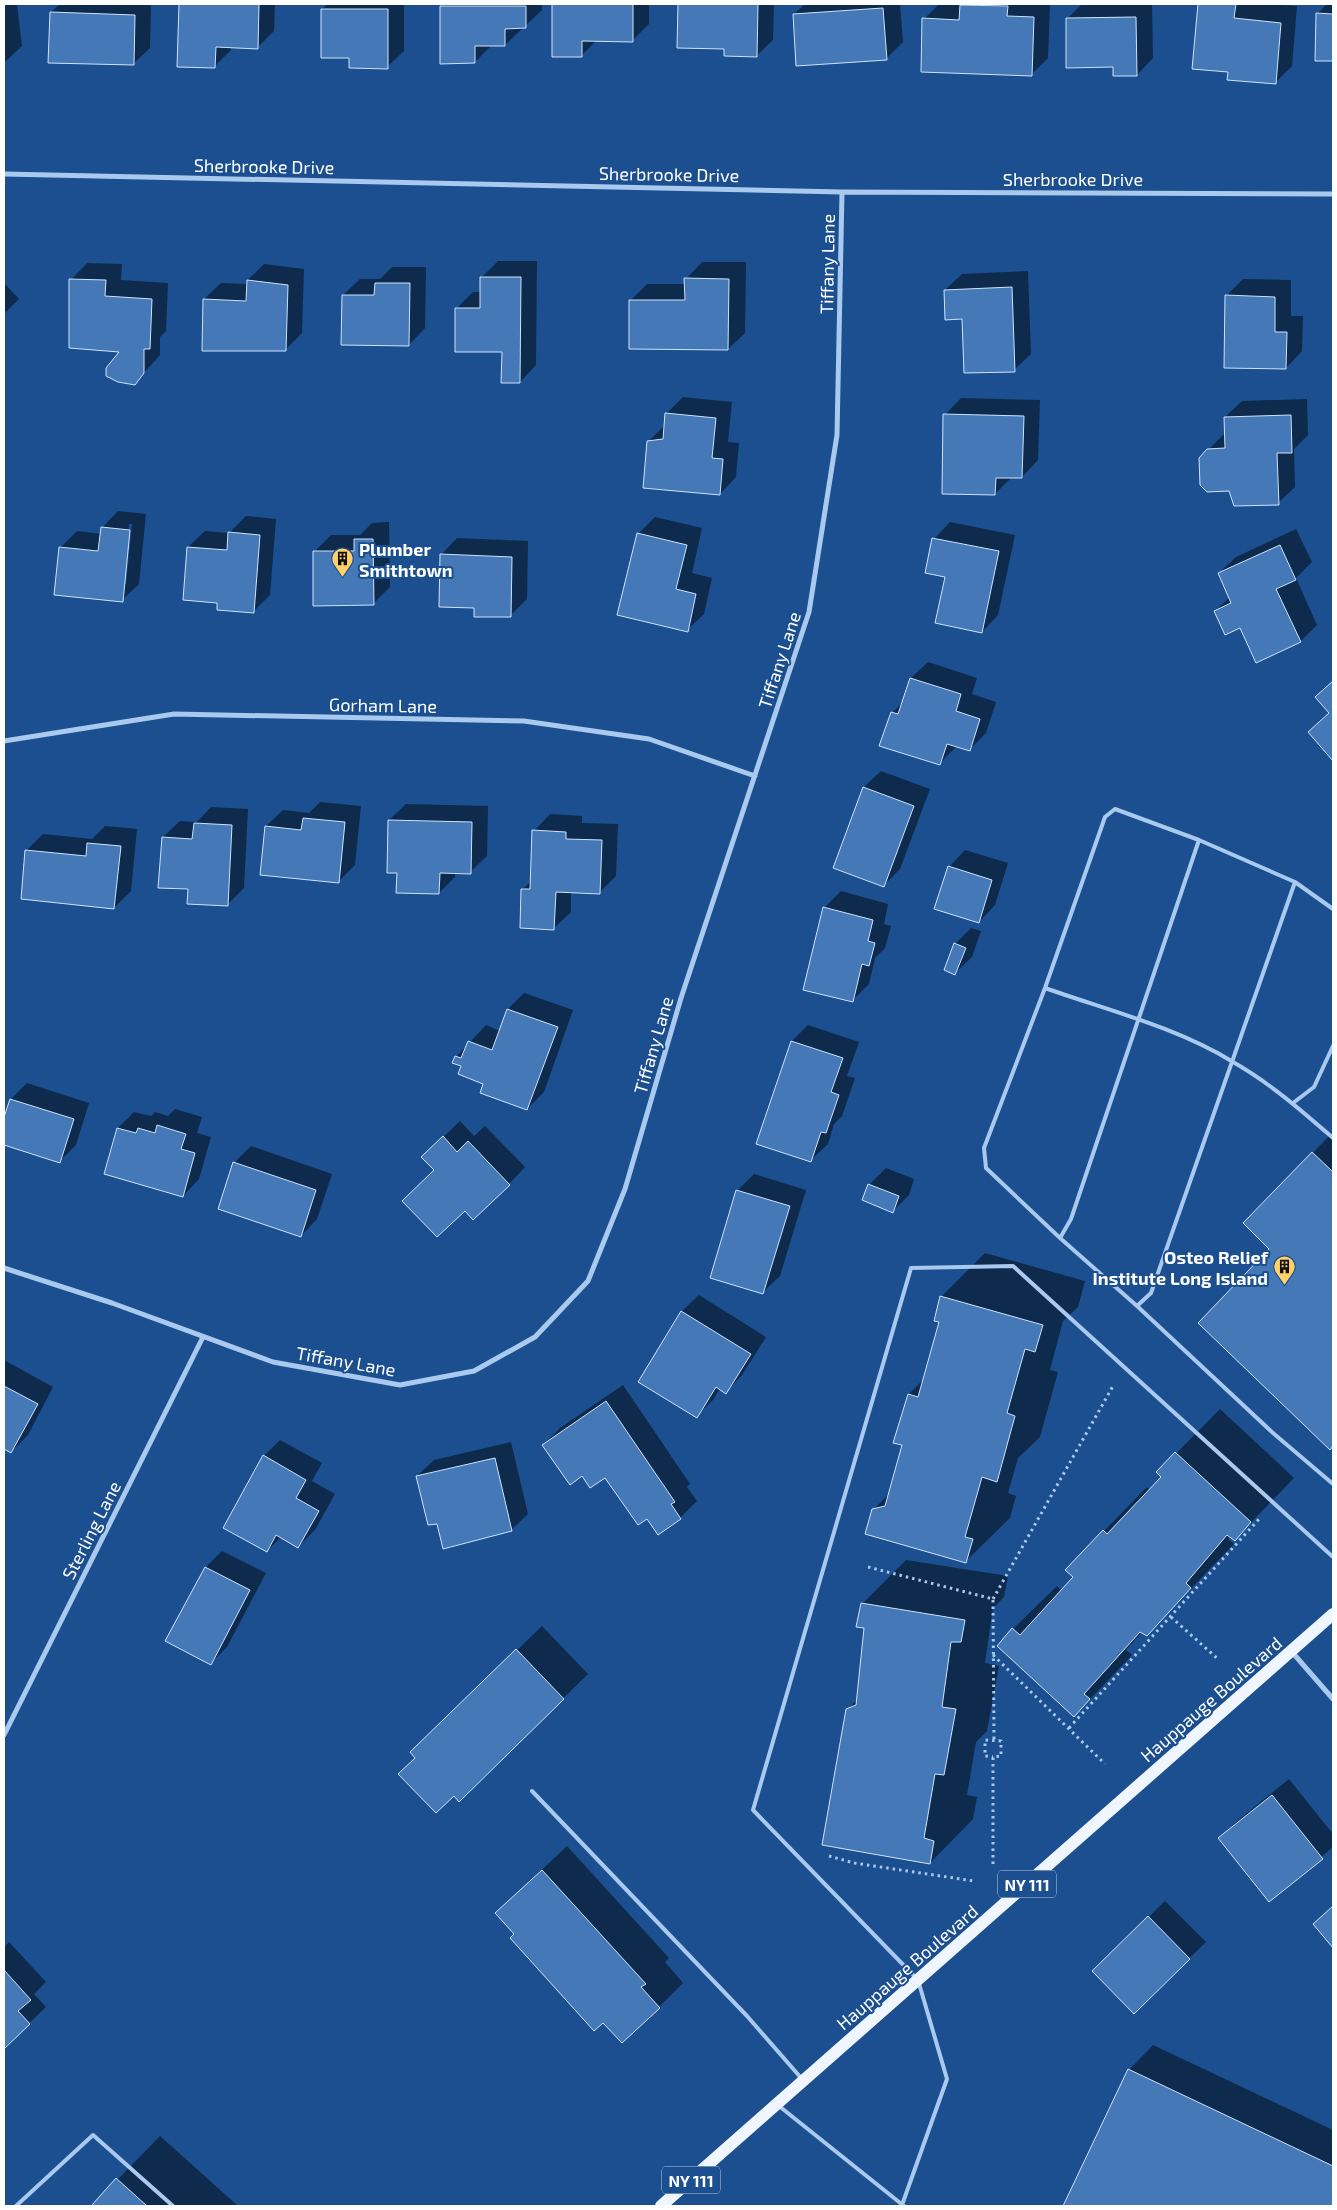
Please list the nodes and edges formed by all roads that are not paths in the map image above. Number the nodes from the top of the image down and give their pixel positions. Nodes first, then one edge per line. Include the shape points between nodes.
1 (4, 174) edge
2 (842, 192) junction
3 (1333, 194) edge
4 (4, 741) edge
5 (755, 776) junction
6 (1198, 840) junction
7 (1295, 882) junction
8 (1333, 909) edge
9 (1045, 988) junction
10 (1137, 1020) junction
11 (1333, 1046) edge
12 (1232, 1061) junction
13 (1293, 1103) junction
14 (1333, 1138) edge
15 (1060, 1238) junction
16 (4, 1268) edge
17 (1137, 1306) junction
18 (203, 1338) junction
19 (1333, 1484) edge
20 (1333, 1557) edge
21 (1333, 1614) edge
22 (1292, 1652) junction
23 (1333, 1699) edge
24 (4, 1735) edge
25 (532, 1791) dead end
26 (918, 1980) junction
27 (804, 2080) junction
28 (777, 2105) junction
29 (16, 2206) edge
30 (173, 2206) edge
31 (661, 2206) edge
32 (903, 2206) edge

1 - 2 street, Sherbrooke Drive
2 - 3 street, Sherbrooke Drive
2 - 5 street, Tiffany Lane via 837,435 809,612
4 - 5 street, Gorham Lane via 174,714 524,721 649,739
5 - 18 street, Tiffany Lane via 681,998 621,1198 588,1281 535,1337 474,1371 400,1385 273,1362
6 - 7 lane
6 - 9 lane via 1115,809 1105,817
6 - 10 lane
7 - 8 lane
7 - 12 lane
9 - 10 lane
9 - 15 lane via 984,1148 986,1168
10 - 12 lane via 1188,1039
10 - 15 lane via 1071,1218
11 - 13 lane via 1314,1087
12 - 13 lane
12 - 17 lane via 1151,1293
13 - 14 lane
15 - 17 lane
16 - 18 street, Tiffany Lane via 112,1303
17 - 19 lane via 1273,1433
18 - 24 street, Sterling Lane
20 - 26 lane via 1013,1266 912,1268 753,1810
21 - 22 main road, Hauppauge Boulevard / NY 111
22 - 23 street
22 - 26 main road, Hauppauge Boulevard / NY 111
25 - 27 lane
26 - 27 main road, Hauppauge Boulevard / NY 111
26 - 32 lane via 947,2079
27 - 28 main road, Hauppauge Boulevard / NY 111
28 - 31 main road, Hauppauge Boulevard / NY 111
28 - 32 lane
29 - 30 lane via 92,2135

